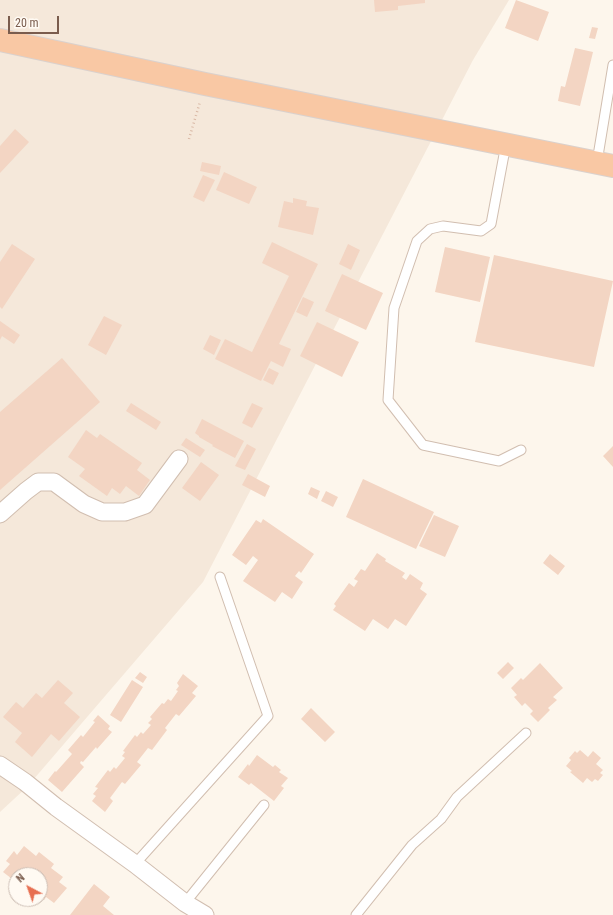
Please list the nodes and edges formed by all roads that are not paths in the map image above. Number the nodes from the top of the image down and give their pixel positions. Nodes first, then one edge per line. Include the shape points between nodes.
1 (0, 40) edge
2 (613, 65) edge
3 (506, 144) junction
4 (605, 164) edge
5 (522, 450) dead end
6 (179, 459) dead end
7 (0, 514) edge
8 (220, 577) dead end
9 (526, 733) dead end
10 (0, 765) edge
11 (264, 806) dead end
12 (135, 864) junction
13 (185, 903) junction
14 (205, 915) edge
15 (356, 915) edge

1 - 3 highway
2 - 4 lane
3 - 4 highway
3 - 5 lane via 491,224 481,231 443,226 430,229 418,241 394,308 388,400 423,444 499,461
6 - 7 street via 145,505 125,512 102,512 84,504 54,482 38,482
8 - 12 lane via 268,716
9 - 15 lane via 457,797 441,819 412,845
10 - 12 street
11 - 13 lane
12 - 13 street
13 - 14 street

